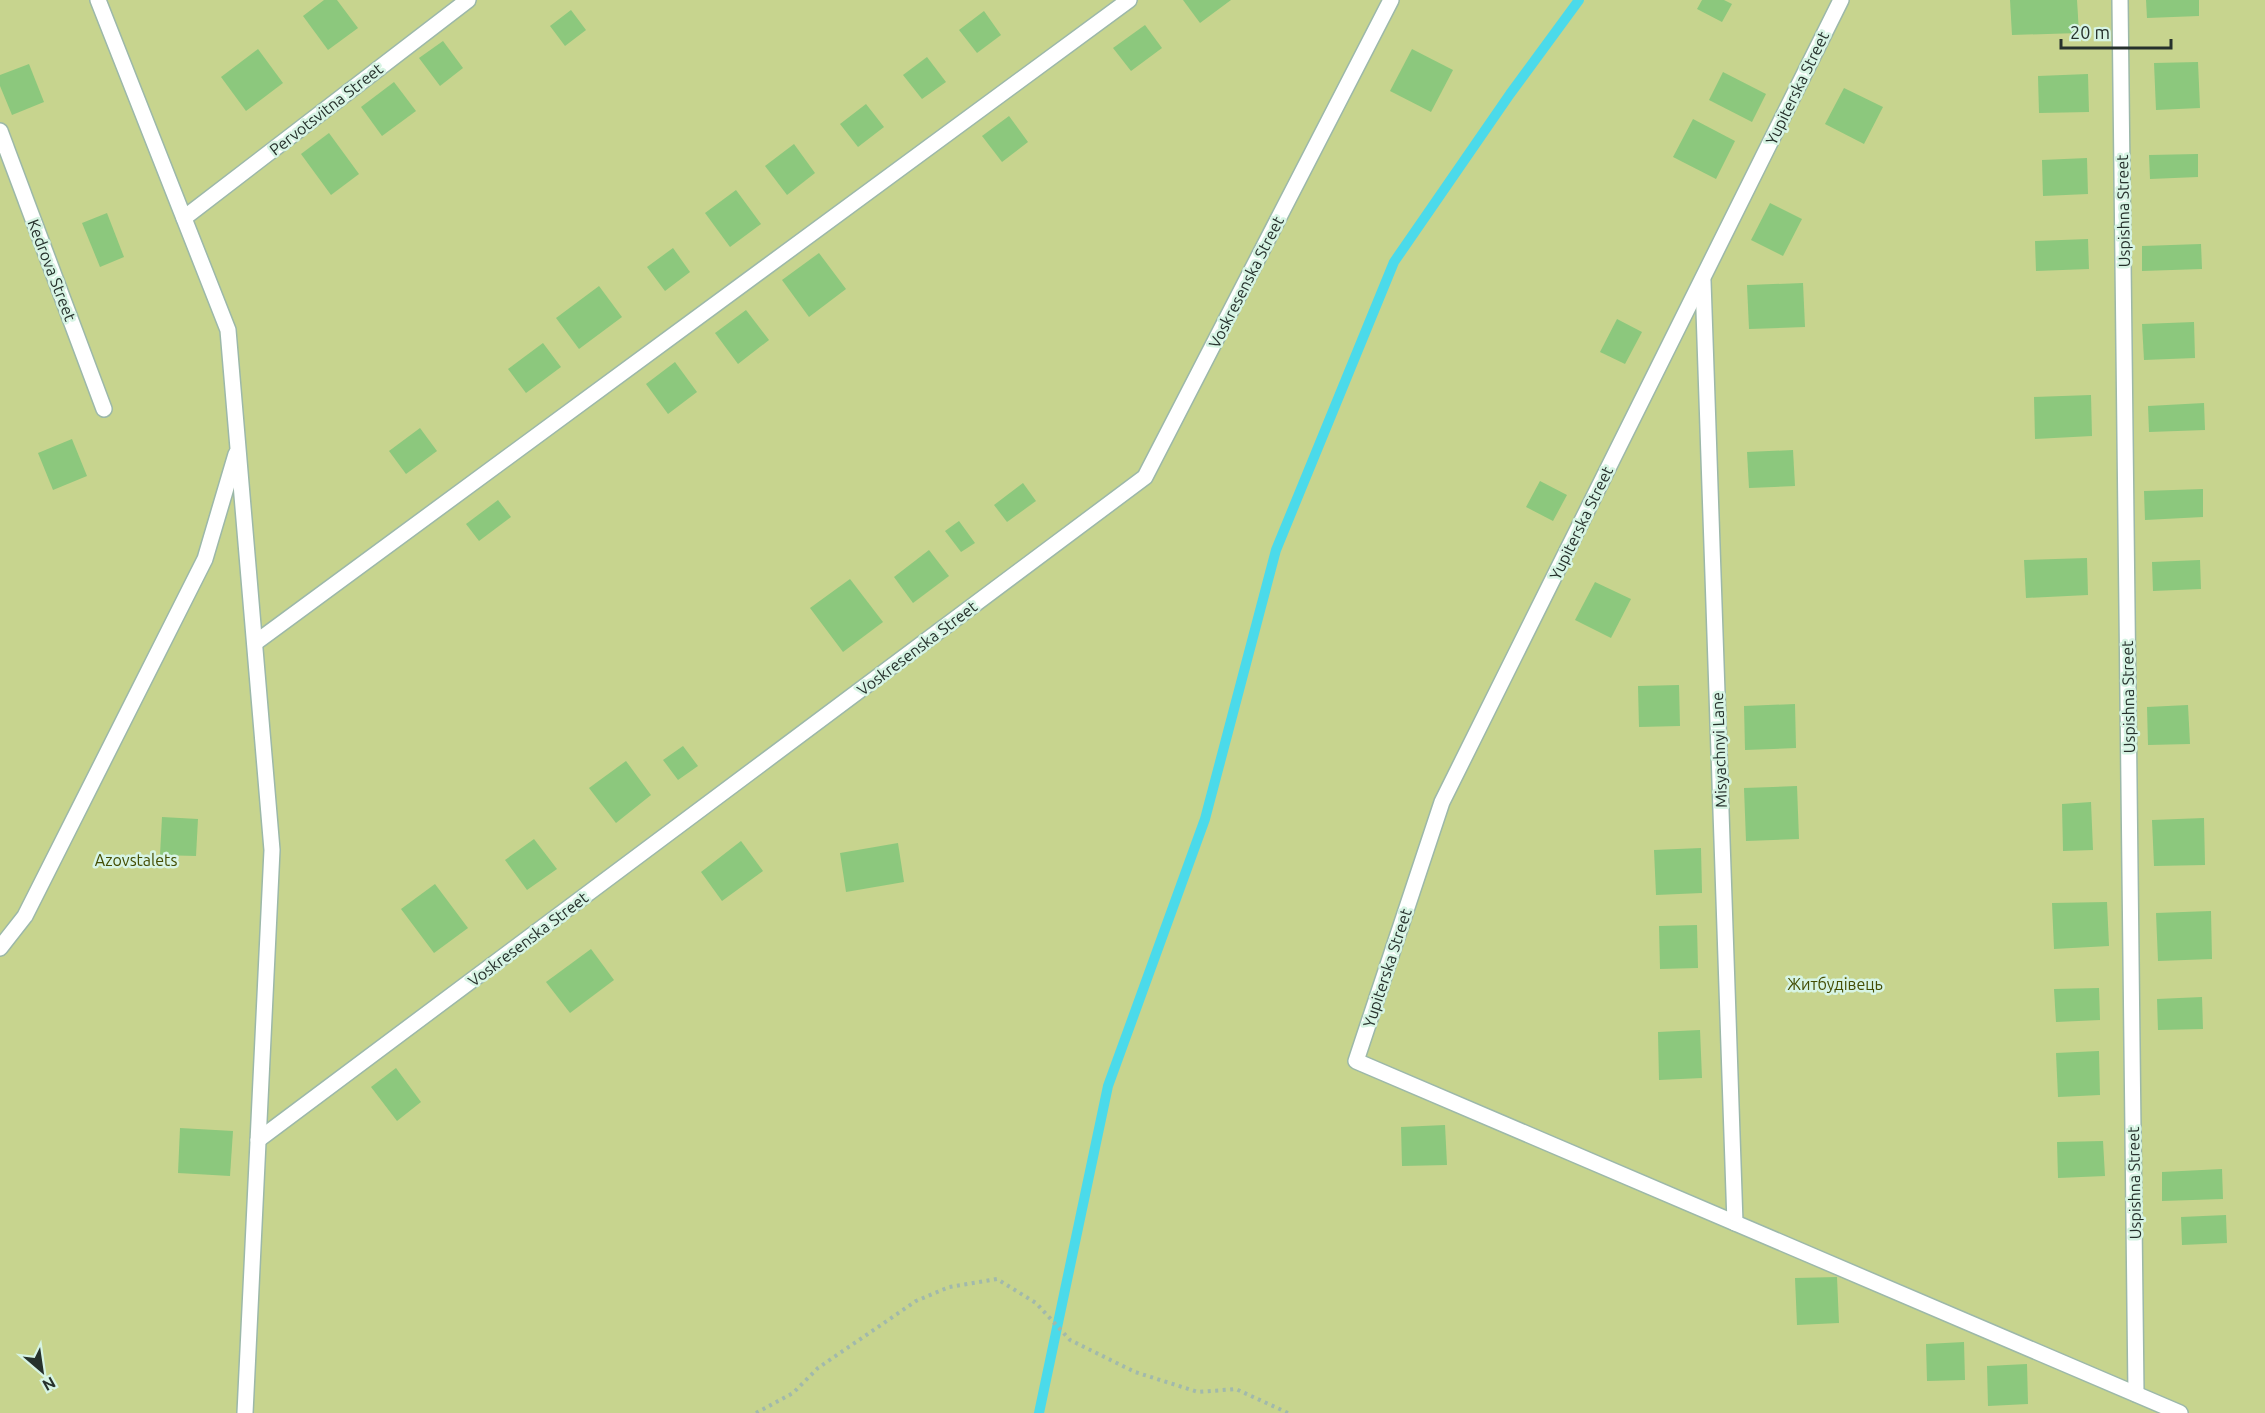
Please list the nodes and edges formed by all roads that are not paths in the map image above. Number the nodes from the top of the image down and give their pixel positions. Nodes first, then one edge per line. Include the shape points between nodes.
1 (98, 0) edge
2 (468, 0) edge
3 (1129, 0) edge
4 (1391, 0) edge
5 (1841, 0) edge
6 (2121, 0) edge
7 (0, 130) edge
8 (184, 218) junction
9 (1703, 278) junction
10 (104, 410) dead end
11 (238, 445) junction
12 (255, 643) junction
13 (0, 948) edge
14 (258, 1140) junction
15 (1736, 1223) junction
16 (2136, 1394) junction
17 (246, 1413) edge
18 (2180, 1413) edge

1 - 8 lane
2 - 8 lane, Pervotsvitna Street
3 - 12 lane
4 - 14 lane, Voskresenska Street via 1145,477
5 - 9 lane, Yupiterska Street
6 - 16 lane, Uspishna Street
7 - 10 lane, Kedrova Street
8 - 11 lane via 228,330
9 - 15 lane, Misyachnyi Lane
9 - 15 lane, Yupiterska Street via 1442,802 1356,1061
11 - 12 lane
11 - 13 lane via 205,559 25,916
12 - 14 lane via 272,850
14 - 17 lane
15 - 16 lane
16 - 18 lane

